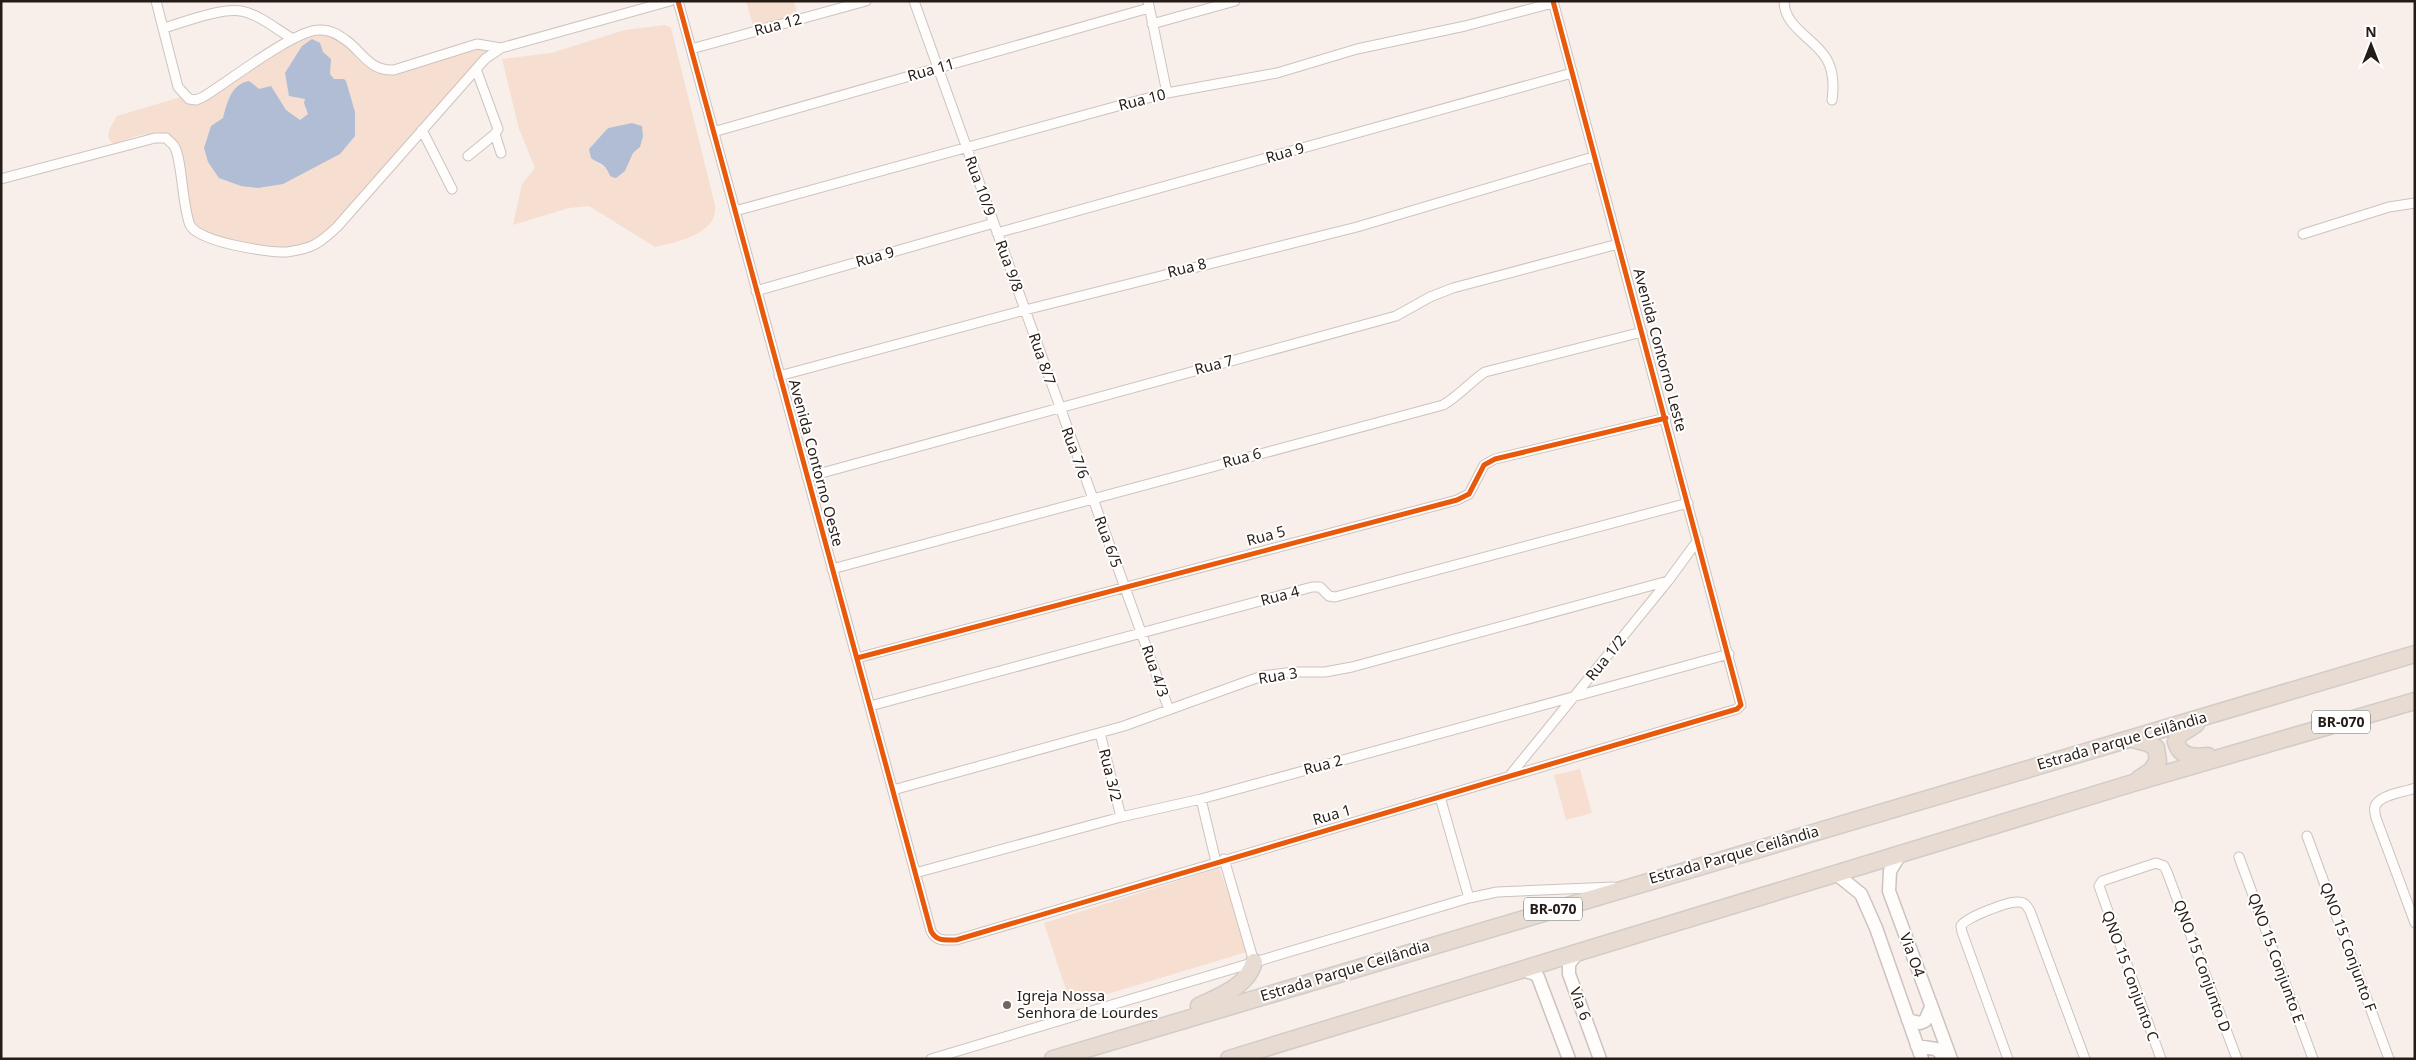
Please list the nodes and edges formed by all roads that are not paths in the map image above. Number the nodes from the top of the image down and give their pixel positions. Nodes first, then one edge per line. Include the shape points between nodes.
1 (156, 1) edge
2 (670, 1) edge
3 (678, 1) edge
4 (866, 1) edge
5 (914, 1) edge
6 (1235, 1) edge
7 (1784, 1) edge
8 (1553, 2) edge
9 (1148, 5) edge
10 (1152, 24) junction
11 (164, 28) junction
12 (293, 39) junction
13 (501, 48) junction
14 (691, 49) junction
15 (938, 68) junction
16 (476, 69) junction
17 (1572, 73) junction
18 (1167, 93) junction
19 (1832, 100) dead end
20 (422, 130) junction
21 (713, 132) junction
22 (495, 134) junction
23 (967, 148) junction
24 (501, 153) dead end
25 (468, 156) dead end
26 (1593, 157) junction
27 (1, 179) edge
28 (452, 190) dead end
29 (2415, 203) edge
30 (734, 211) junction
31 (994, 223) junction
32 (998, 233) junction
33 (2303, 234) dead end
34 (1618, 244) junction
35 (756, 291) junction
36 (1025, 310) junction
37 (1642, 332) junction
38 (779, 376) junction
39 (1058, 408) junction
40 (1666, 418) junction
41 (807, 477) junction
42 (1092, 498) junction
43 (1688, 502) junction
44 (1698, 540) junction
45 (832, 569) junction
46 (1668, 581) junction
47 (1124, 586) junction
48 (1142, 632) junction
49 (1729, 654) junction
50 (2415, 654) edge
51 (857, 658) junction
52 (1576, 696) junction
53 (2415, 701) edge
54 (1741, 705) joint
55 (870, 706) junction
56 (1169, 710) junction
57 (2216, 714) junction
58 (1100, 733) junction
59 (2131, 739) junction
60 (2230, 754) junction
61 (1511, 775) junction
62 (2133, 783) junction
63 (2415, 788) edge
64 (893, 790) junction
65 (1440, 797) junction
66 (1201, 799) junction
67 (1121, 817) junction
68 (2307, 836) dead end
69 (1901, 853) junction
70 (2239, 857) dead end
71 (1220, 860) junction
72 (2167, 872) joint
73 (915, 873) junction
74 (1835, 873) junction
75 (1628, 886) junction
76 (1469, 898) junction
77 (2415, 923) edge
78 (931, 931) joint
79 (1579, 951) junction
80 (1254, 962) junction
81 (1520, 969) junction
82 (1932, 1007) junction
83 (1908, 1020) junction
84 (1160, 1026) junction
85 (1917, 1046) junction
86 (931, 1059) edge
87 (1053, 1059) edge
88 (1228, 1059) edge
89 (1569, 1059) edge
90 (1600, 1059) edge
91 (1922, 1059) edge
92 (1946, 1059) edge
93 (1951, 1059) edge
94 (2008, 1059) edge
95 (2085, 1059) edge
96 (2161, 1059) edge
97 (2237, 1059) edge
98 (2313, 1059) edge
99 (2389, 1059) edge

1 - 11 street
2 - 13 street
3 - 14 street, Avenida Contorno Oeste
4 - 14 street, Rua 12
5 - 15 street, Rua 10/9
6 - 10 street
7 - 19 street via 1789,19 1826,58 1834,83
8 - 17 street, Avenida Contorno Leste
8 - 18 street, Rua 10 via 1465,26 1357,48 1277,73
9 - 10 street
9 - 15 street, Rua 11
10 - 18 street
11 - 12 street via 227,11 240,11
11 - 12 street via 178,87 184,96 196,100
12 - 13 street via 311,31 327,30 354,46 369,63 386,70 470,45 488,44
13 - 16 street
14 - 21 street, Avenida Contorno Oeste
15 - 21 street, Rua 11
15 - 23 street, Rua 10/9
16 - 20 street
16 - 22 street via 498,129
17 - 26 street, Avenida Contorno Leste
17 - 32 street, Rua 9
18 - 23 street, Rua 10
20 - 27 street via 338,227 314,244 288,252 221,241 196,232 185,211 175,147 166,138 155,138
20 - 28 street
21 - 30 street, Avenida Contorno Oeste
22 - 24 street
22 - 25 street
23 - 30 street, Rua 10
23 - 31 street, Rua 10/9
26 - 34 street, Avenida Contorno Leste
26 - 36 street, Rua 8 via 1357,227
29 - 33 street
30 - 35 street, Avenida Contorno Oeste
31 - 32 street, Rua 9/8
31 - 35 street, Rua 9
32 - 36 street, Rua 9/8
34 - 37 street, Avenida Contorno Leste
34 - 39 street, Rua 7 via 1453,288 1396,316
35 - 38 street, Avenida Contorno Oeste
36 - 38 street, Rua 8
36 - 39 street, Rua 8/7
37 - 40 street, Avenida Contorno Leste
37 - 42 street, Rua 6 via 1485,372 1443,405
38 - 41 street, Avenida Contorno Oeste
39 - 41 street, Rua 7
39 - 42 street, Rua 7/6
40 - 43 street, Avenida Contorno Leste
40 - 47 street, Rua 5 via 1495,459 1484,466 1469,494 1457,500
41 - 45 street, Avenida Contorno Oeste
42 - 45 street, Rua 6
42 - 47 street, Rua 6/5
43 - 44 street, Avenida Contorno Leste
43 - 48 street, Rua 4 via 1335,597 1320,587 1312,587
44 - 46 street, Rua 1/2
44 - 49 street, Avenida Contorno Leste
45 - 51 street, Avenida Contorno Oeste
46 - 52 street, Rua 1/2
46 - 56 street, Rua 3 via 1352,667 1262,676
47 - 48 street, Rua 6/5
47 - 51 street, Rua 5
48 - 55 street, Rua 4
48 - 56 street, Rua 4/3
49 - 52 street, Rua 2
49 - 54 street, Avenida Contorno Leste
50 - 57 highway, Estrada Parque Ceilândia / BR-070
51 - 55 street, Avenida Contorno Oeste
52 - 61 street, Rua 1/2
52 - 66 street, Rua 2
53 - 60 highway, BR-070
54 - 61 street, Rua 1 via 1737,709
55 - 64 street, Avenida Contorno Oeste
56 - 58 street, Rua 3
57 - 59 highway, Estrada Parque Ceilândia / BR-070
57 - 60 highway via 2179,735 2178,749 2186,756
58 - 64 street, Rua 3
58 - 67 street, Rua 3/2
59 - 62 highway via 2148,742 2156,748 2158,761
59 - 75 highway, Estrada Parque Ceilândia / BR-070
60 - 62 highway, BR-070
61 - 65 street, Rua 1
62 - 69 highway, BR-070
63 - 77 street via 2376,803 2374,808
64 - 73 street, Avenida Contorno Oeste
65 - 71 street, Rua 1
65 - 76 street
66 - 67 street, Rua 2
66 - 71 street
67 - 73 street, Rua 2
68 - 99 street, QNO 15 Conjunto F
69 - 74 highway, BR-070
69 - 82 main road, Via O4 via 1890,871 1888,891
70 - 98 street, QNO 15 Conjunto E
71 - 78 street, Rua 1 via 956,940 935,938
71 - 80 street
72 - 96 street, QNO 15 Conjunto C via 2164,866 2156,863 2102,881 2099,886
72 - 97 street, QNO 15 Conjunto D
73 - 78 street, Avenida Contorno Oeste
74 - 79 highway, BR-070
74 - 83 main road, Via O4 via 1861,894
75 - 76 street via 1497,892
75 - 84 highway, Estrada Parque Ceilândia / BR-070
76 - 80 street
79 - 81 highway, BR-070
79 - 90 main road, Via 6 via 1569,964 1569,974
80 - 84 highway via 1242,983
80 - 86 street
81 - 88 highway, BR-070
81 - 89 main road, Via 6 via 1538,977
82 - 83 main road via 1925,1021
82 - 93 main road, Via O4
83 - 85 main road, Via O4
84 - 87 highway, Estrada Parque Ceilândia / BR-070
85 - 91 main road, Via O4
85 - 92 main road via 1936,1049
94 - 95 street via 1962,932 1963,922 1968,918 2017,901 2030,910

